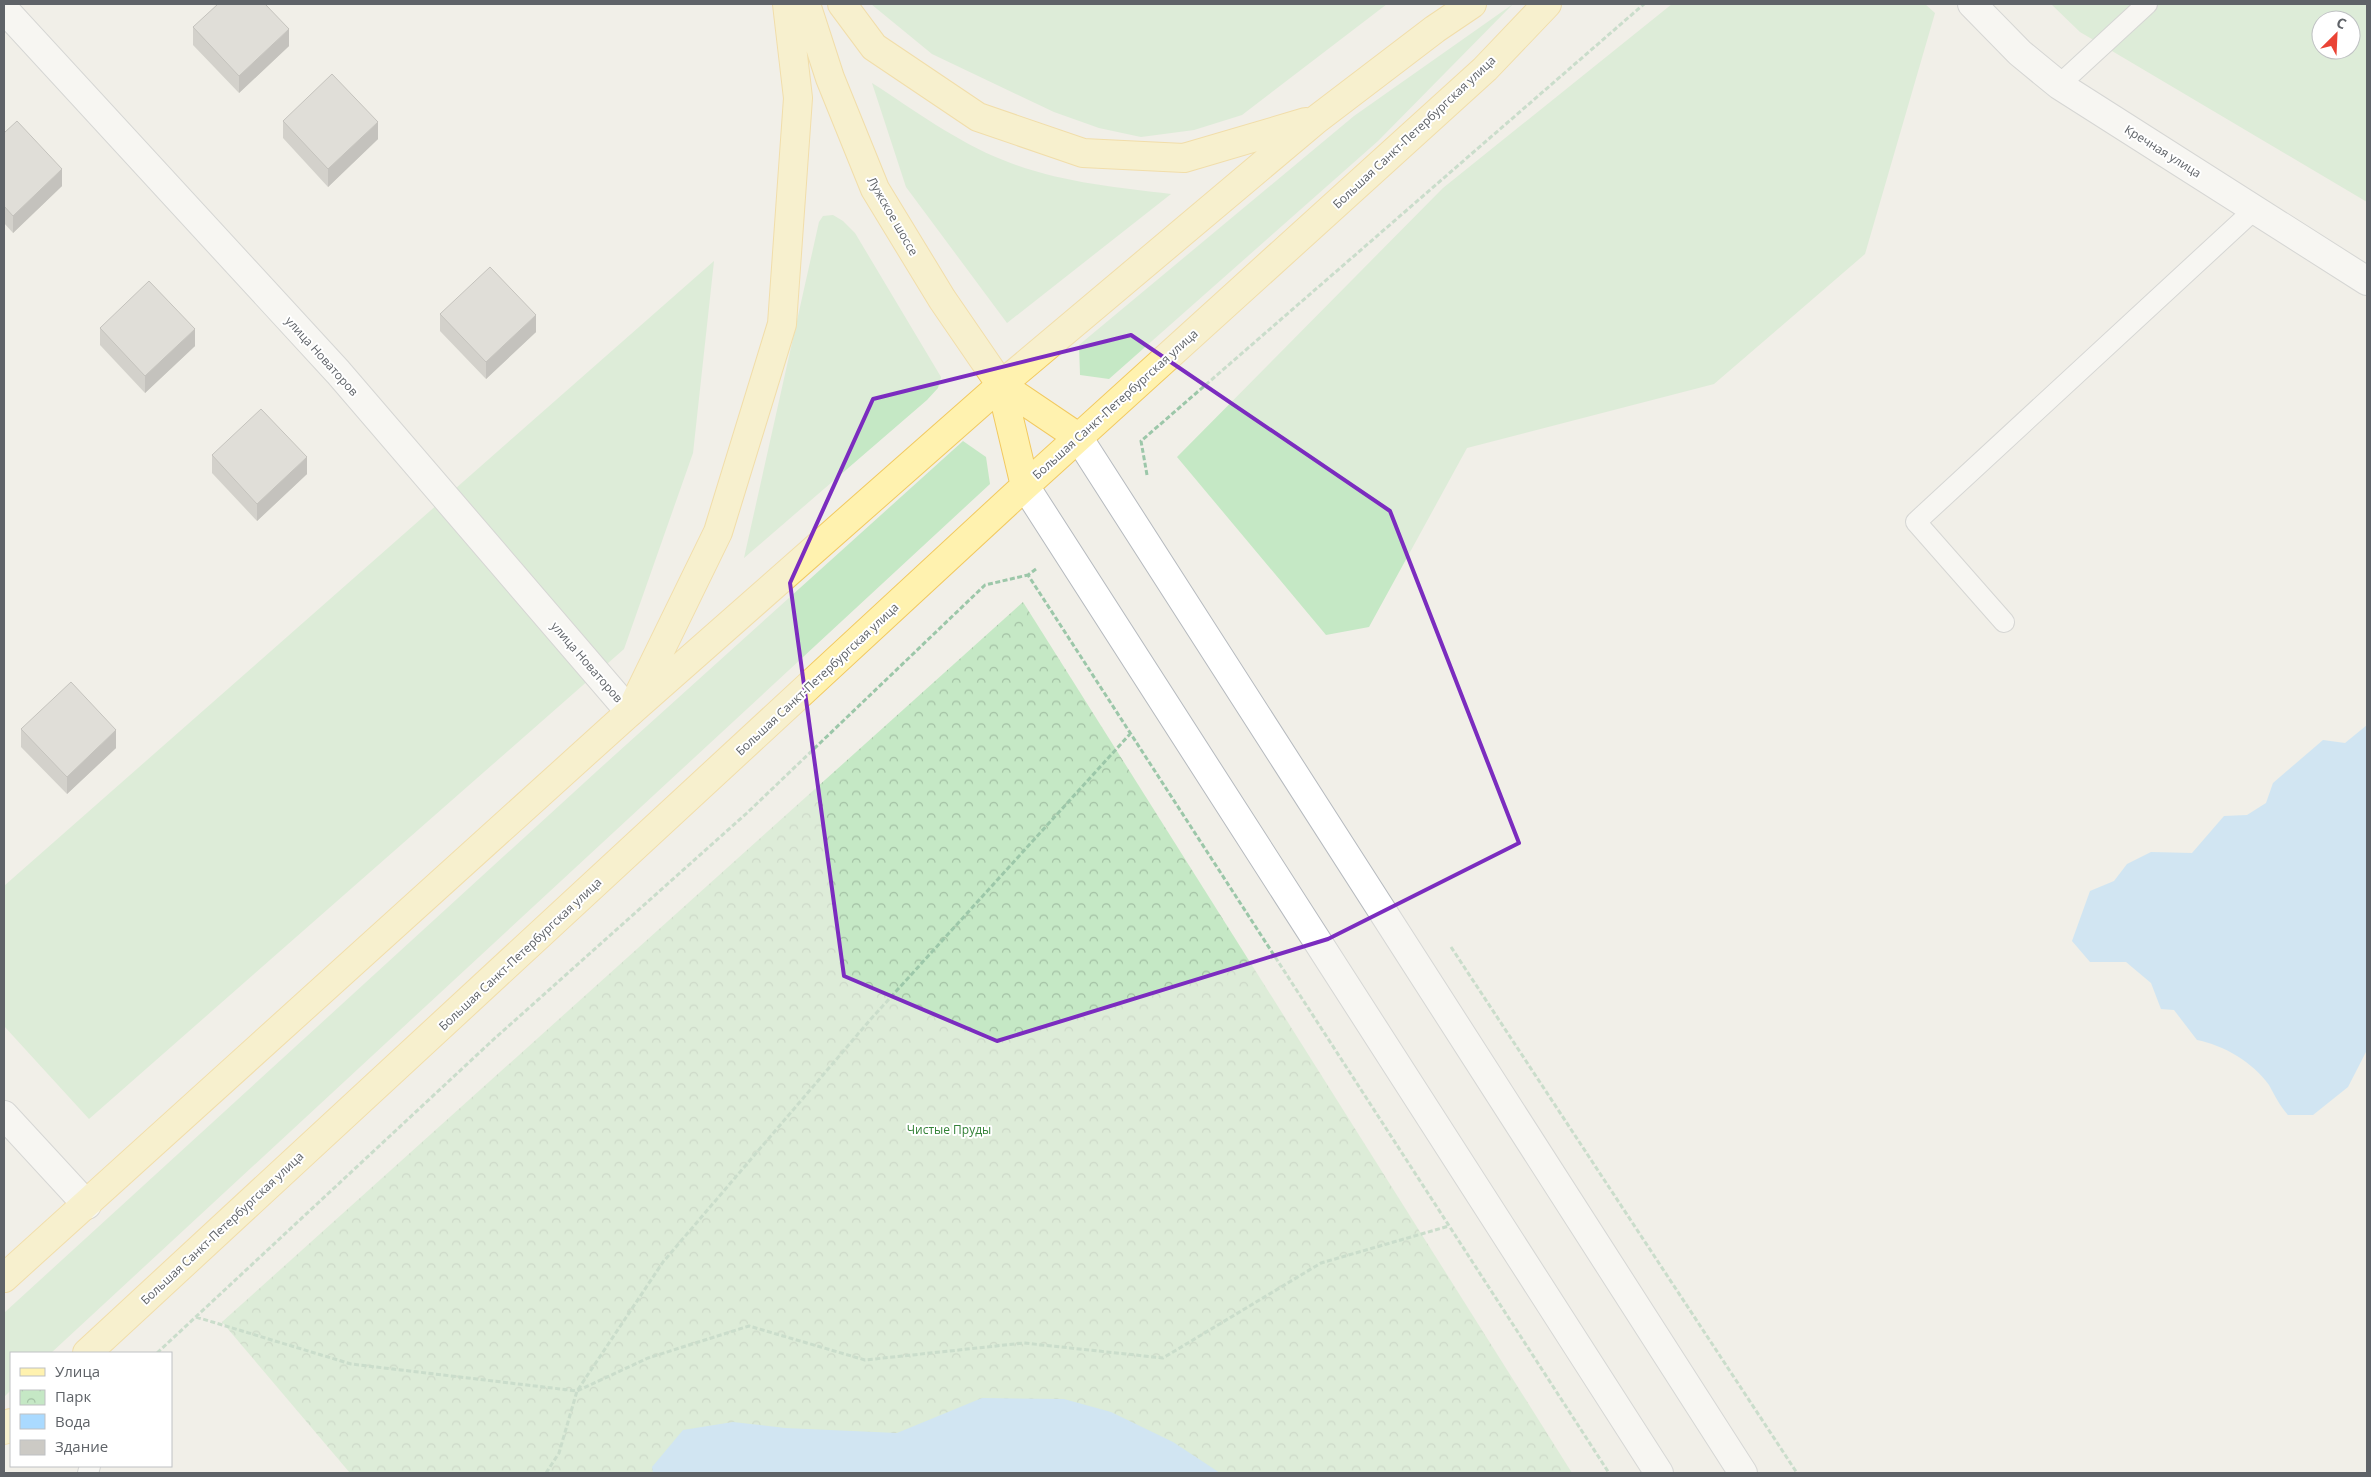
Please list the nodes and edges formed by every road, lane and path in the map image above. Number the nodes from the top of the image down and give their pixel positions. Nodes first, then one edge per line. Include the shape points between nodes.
1 (787, 4) edge
2 (806, 4) edge
3 (842, 4) edge
4 (1472, 4) edge
5 (1546, 4) edge
6 (1644, 4) edge
7 (1972, 4) edge
8 (2147, 4) edge
9 (4, 9) edge
10 (2060, 86) junction
11 (1317, 119) junction
12 (2255, 209) junction
13 (2367, 280) edge
14 (1001, 385) junction
15 (1078, 437) junction
16 (1148, 478) dead end
17 (1026, 486) junction
18 (1028, 575) dead end
19 (2004, 622) dead end
20 (630, 712) junction
21 (1130, 734) dead end
22 (4, 1114) edge
23 (87, 1205) junction
24 (1449, 1226) dead end
25 (4, 1278) edge
26 (196, 1318) junction
27 (92, 1351) edge
28 (158, 1352) edge
29 (578, 1391) junction
30 (546, 1473) edge
31 (1659, 1473) edge
32 (1743, 1473) edge

1 - 20 main road via 798,98 782,324 718,532
2 - 14 main road, Лужское шоссе via 830,78 875,189 942,299
3 - 11 main road via 874,47 978,117 1084,153 1184,158
4 - 11 main road
5 - 15 main road, Большая Санкт-Петербургская улица via 1485,69
6 - 16 path via 1141,441
7 - 10 main road, Кречная улица via 2020,53
8 - 10 lane
9 - 20 main road, улица Новаторов via 338,372
10 - 12 main road, Кречная улица
11 - 14 main road
12 - 13 main road, Кречная улица
12 - 19 lane via 1916,522
14 - 15 main road, Лужское шоссе
14 - 17 main road, Лужское шоссе
14 - 20 main road
15 - 17 main road, Большая Санкт-Петербургская улица
15 - 32 main road
17 - 27 main road, Большая Санкт-Петербургская улица
17 - 31 main road
18 - 26 path via 985,584 747,813 494,1039
20 - 23 main road
21 - 29 path via 870,1020 663,1262
22 - 23 main road
23 - 25 main road
24 - 29 path via 1321,1263 1163,1358 1024,1343 864,1360 749,1326 648,1358
26 - 28 path
26 - 29 path via 351,1364
29 - 30 path via 559,1453

